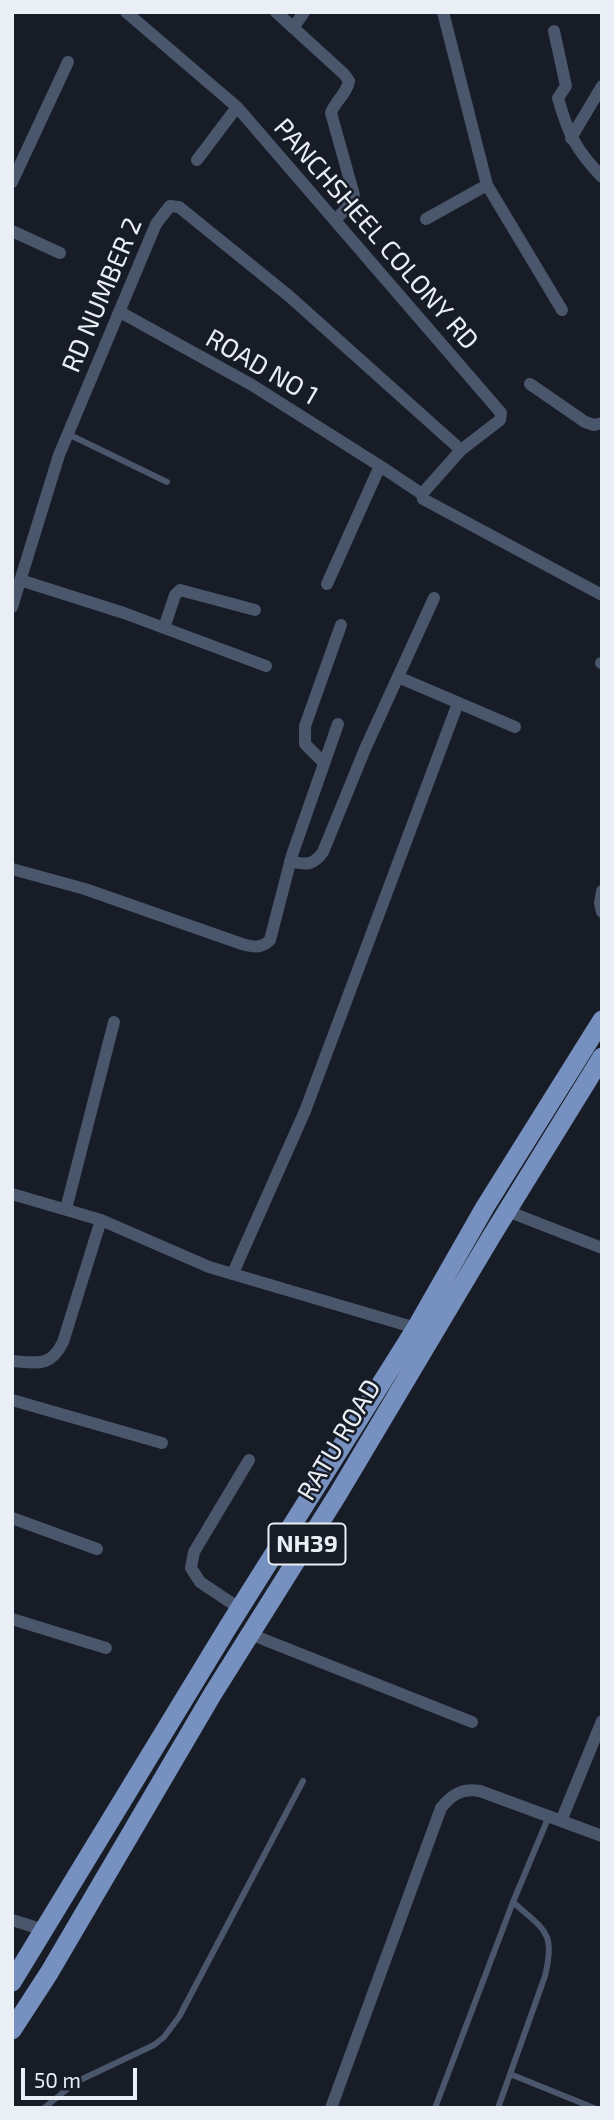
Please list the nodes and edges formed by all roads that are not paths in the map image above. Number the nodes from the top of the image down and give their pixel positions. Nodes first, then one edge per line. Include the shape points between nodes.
1 (125, 12) edge
2 (276, 12) edge
3 (304, 12) edge
4 (443, 12) edge
5 (293, 28) junction
6 (554, 31) dead end
7 (68, 62) dead end
8 (602, 86) edge
9 (237, 107) junction
10 (571, 138) junction
11 (197, 160) dead end
12 (602, 177) edge
13 (12, 182) edge
14 (487, 184) junction
15 (426, 219) dead end
16 (335, 220) junction
17 (12, 231) edge
18 (60, 253) dead end
19 (562, 310) dead end
20 (120, 312) junction
21 (530, 384) dead end
22 (602, 423) edge
23 (68, 434) junction
24 (461, 450) junction
25 (380, 466) junction
26 (167, 482) dead end
27 (422, 494) junction
28 (20, 580) junction
29 (327, 584) dead end
30 (602, 595) edge
31 (433, 598) dead end
32 (12, 607) edge
33 (255, 610) dead end
34 (341, 625) dead end
35 (164, 628) junction
36 (266, 666) dead end
37 (398, 677) junction
38 (458, 703) junction
39 (338, 724) dead end
40 (515, 727) dead end
41 (324, 763) junction
42 (290, 861) junction
43 (12, 869) edge
44 (602, 891) edge
45 (602, 912) edge
46 (602, 1020) edge
47 (114, 1022) dead end
48 (602, 1057) edge
49 (12, 1194) edge
50 (66, 1209) junction
51 (507, 1210) junction
52 (101, 1220) junction
53 (602, 1248) edge
54 (233, 1273) junction
55 (416, 1328) junction
56 (12, 1360) edge
57 (12, 1400) edge
58 (162, 1443) dead end
59 (249, 1460) dead end
60 (12, 1518) edge
61 (97, 1549) dead end
62 (239, 1608) junction
63 (12, 1619) edge
64 (250, 1634) junction
65 (106, 1648) dead end
66 (602, 1721) edge
67 (472, 1722) dead end
68 (303, 1781) dead end
69 (555, 1819) junction
70 (602, 1836) edge
71 (513, 1902) junction
72 (12, 1920) edge
73 (44, 1930) junction
74 (12, 1982) edge
75 (12, 2030) edge
76 (510, 2074) junction
77 (44, 2108) edge
78 (331, 2108) edge
79 (435, 2108) edge
80 (498, 2108) edge
81 (593, 2108) edge

1 - 9 street, PANCHSHEEL COLONY RD
2 - 5 street
3 - 5 street
4 - 14 street
5 - 16 street via 349,81 331,113 354,195
6 - 10 street via 566,86 558,98
7 - 13 street
8 - 10 street
9 - 11 street
9 - 16 street, PANCHSHEEL COLONY RD
10 - 12 street
14 - 15 street
14 - 19 street
16 - 24 street, PANCHSHEEL COLONY RD via 501,413 500,420
17 - 18 street
20 - 23 street, RD NUMBER 2
20 - 24 street, RD NUMBER 2 via 156,224 170,206 179,207 289,296
20 - 25 street, ROAD NO 1 via 252,385
21 - 22 street via 585,422
23 - 26 lane
23 - 28 street, RD NUMBER 2
24 - 27 street, PANCHSHEEL COLONY RD
25 - 27 street, ROAD NO 1
25 - 29 street
27 - 30 street, ROAD NO 1 via 423,499
28 - 32 street, RD NUMBER 2
28 - 35 street
31 - 37 street
33 - 35 street via 180,590
34 - 41 street via 305,726 305,744
35 - 36 street
37 - 38 street
37 - 42 street via 323,852 311,864
38 - 40 street
38 - 54 street via 304,1111
39 - 41 street
41 - 42 street
42 - 43 street via 270,940 256,948
44 - 45 street
46 - 55 main road, RATU ROAD
47 - 50 street
48 - 51 main road, RATU ROAD / NH39
49 - 50 street
50 - 52 street
51 - 53 street
51 - 64 main road, RATU ROAD / NH39
52 - 54 street via 182,1257
52 - 56 street via 56,1356 45,1362
54 - 55 street
55 - 62 main road, RATU ROAD
57 - 58 street
59 - 62 street via 194,1552 191,1568 200,1581
60 - 61 street
62 - 73 main road, RATU ROAD
63 - 65 street
64 - 67 street
64 - 75 main road, RATU ROAD / NH39
66 - 69 street
68 - 77 lane via 179,2017 164,2037 76,2082
69 - 70 street
69 - 71 lane
69 - 78 street via 469,1789 448,1798
71 - 76 lane via 546,1933 550,1955
71 - 79 lane
72 - 73 street
73 - 74 main road, RATU ROAD
76 - 80 lane
76 - 81 lane

